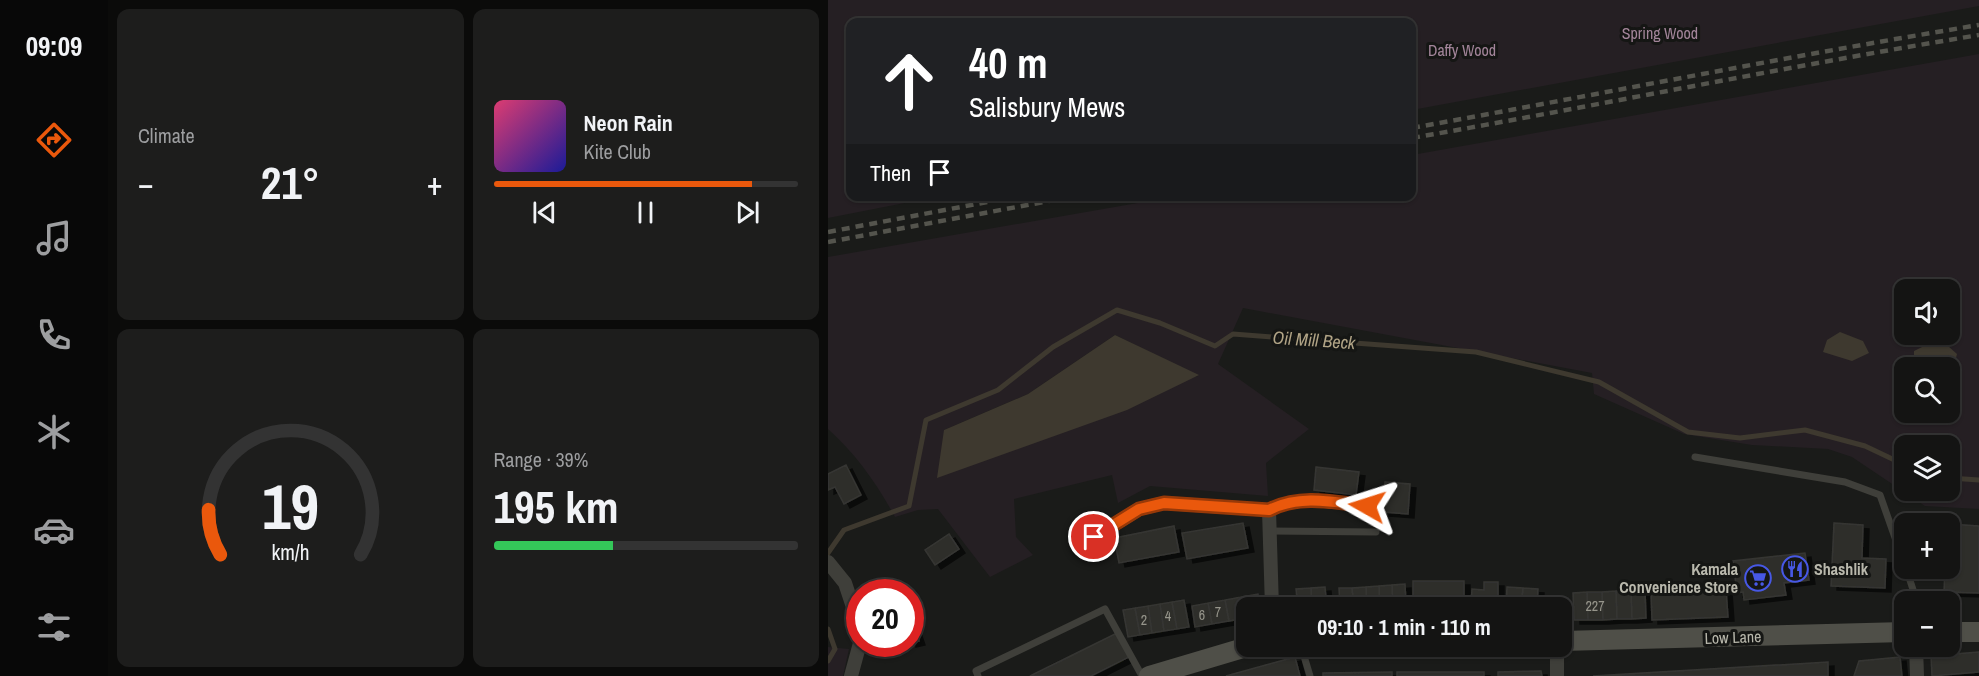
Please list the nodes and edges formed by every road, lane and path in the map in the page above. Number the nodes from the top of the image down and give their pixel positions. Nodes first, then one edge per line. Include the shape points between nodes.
1 (1695, 457) dead end
2 (1367, 506) dead end
3 (1269, 510) junction
4 (1270, 531) junction
5 (1376, 532) dead end
6 (1894, 535) edge
7 (1094, 537) dead end
8 (830, 563) edge
9 (846, 587) edge
10 (1272, 597) edge
11 (1894, 632) edge
12 (1960, 632) edge
13 (1979, 632) edge
14 (1572, 641) edge
15 (1236, 650) edge
16 (856, 657) edge
17 (1304, 657) edge
18 (1557, 657) edge
19 (1916, 657) edge
20 (851, 676) edge
21 (978, 676) edge
22 (1142, 676) edge
23 (1149, 676) edge
24 (1310, 676) edge
25 (1557, 676) edge
26 (1917, 676) edge

1 - 6 lane via 1845,482 1880,495
2 - 3 lane via 1305,499
3 - 4 street
3 - 7 street via 1164,503 1139,509
4 - 5 lane
4 - 10 street
8 - 9 street
11 - 14 street, Low Lane
12 - 13 street
15 - 23 street
16 - 20 street
17 - 24 lane
18 - 25 street
19 - 26 street
21 - 22 lane via 976,671 1105,609

